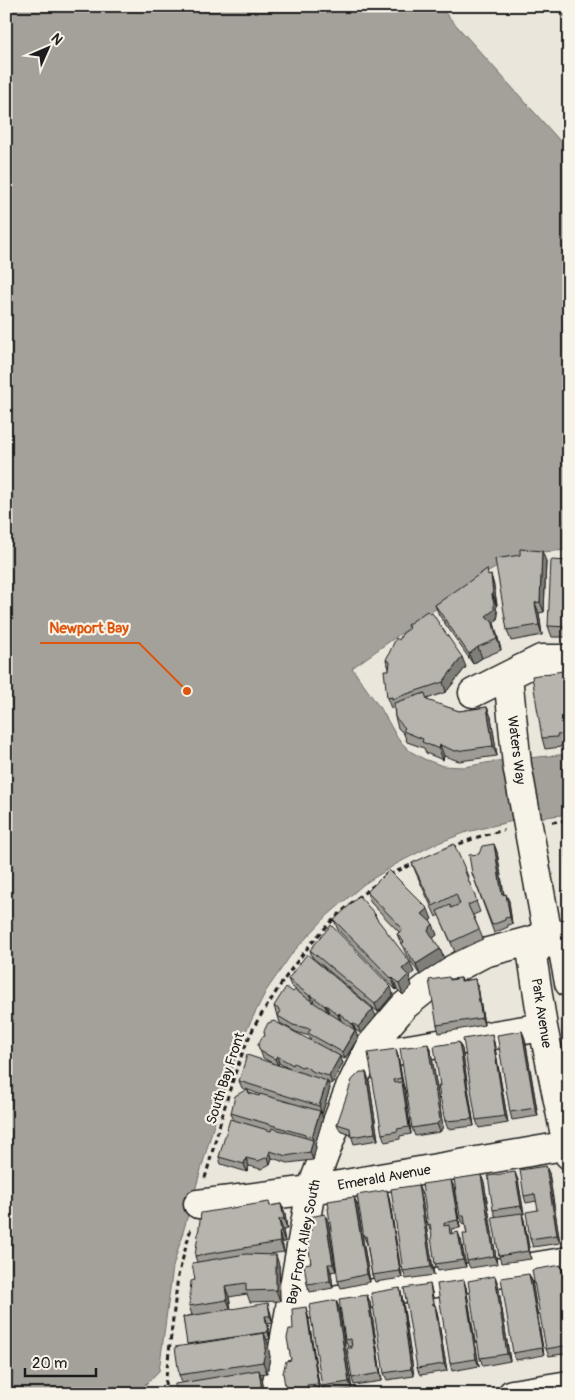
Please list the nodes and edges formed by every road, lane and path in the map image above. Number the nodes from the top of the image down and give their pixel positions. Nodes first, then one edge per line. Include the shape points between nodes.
1 (569, 659) edge
2 (508, 676) junction
3 (473, 693) dead end
4 (528, 824) junction
5 (442, 850) edge
6 (416, 862) edge
7 (559, 935) edge
8 (569, 983) edge
9 (543, 1027) junction
10 (365, 1056) junction
11 (568, 1148) edge
12 (311, 1190) junction
13 (198, 1204) junction
14 (569, 1261) edge
15 (290, 1307) junction
16 (569, 1385) edge
17 (164, 1394) edge
18 (275, 1394) edge
19 (512, 1394) edge

1 - 2 street via 541,659
2 - 3 street
2 - 4 street, Waters Way via 517,765
4 - 5 path
4 - 7 street
6 - 13 path, South Bay Front via 390,874 352,901 312,941 275,992 253,1029 234,1079
7 - 8 street
7 - 9 street, Park Avenue via 532,956
7 - 10 street, Bay Front Alley South via 484,954 444,974 404,1006
9 - 10 street
9 - 11 street, Park Avenue
10 - 12 street, Bay Front Alley South
11 - 12 street, Emerald Avenue
12 - 13 street, Emerald Avenue
12 - 15 street, Bay Front Alley South
13 - 17 path, South Bay Front via 178,1276
14 - 15 street
15 - 18 street, Bay Front Alley South
16 - 19 street

